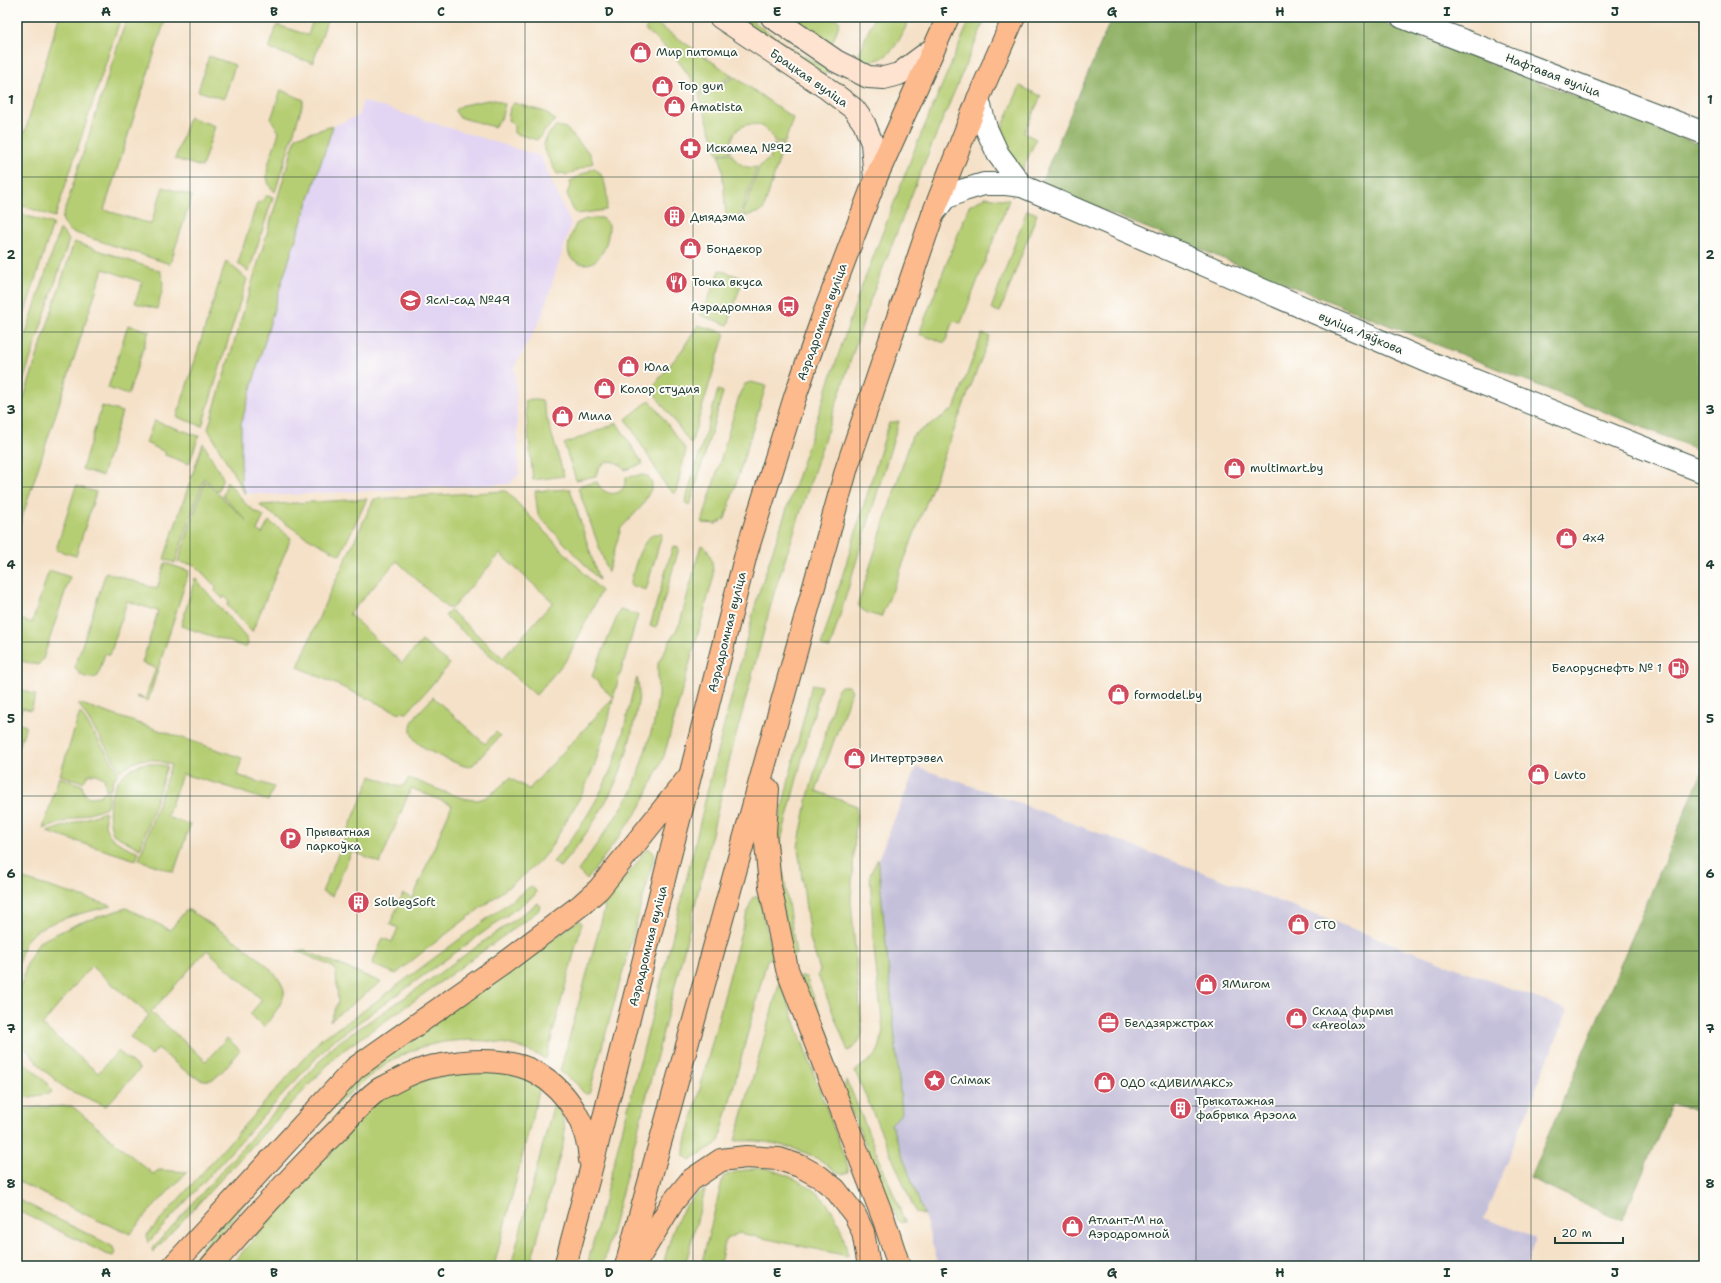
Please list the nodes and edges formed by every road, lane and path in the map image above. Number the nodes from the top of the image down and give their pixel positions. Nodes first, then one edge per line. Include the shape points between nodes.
1 (720, 17) edge
2 (772, 17) edge
3 (948, 17) edge
4 (1014, 17) edge
5 (1402, 17) edge
6 (1446, 25) edge
7 (934, 48) junction
8 (978, 99) junction
9 (1704, 133) edge
10 (875, 180) junction
11 (1022, 186) junction
12 (933, 214) junction
13 (1704, 472) edge
14 (771, 742) junction
15 (692, 772) junction
16 (590, 1173) junction
17 (578, 1214) junction
18 (217, 1262) edge
19 (173, 1266) edge
20 (550, 1266) edge
21 (565, 1266) edge
22 (626, 1266) edge
23 (634, 1266) edge
24 (869, 1266) edge
25 (899, 1266) edge

1 - 10 street, Брацкая вуліца via 854,109 864,123 872,142
2 - 7 street via 836,61 868,76 884,78 899,74
3 - 7 main road, Аэрадромная вуліца
4 - 8 main road
5 - 6 street, Нафтавая вуліца
6 - 9 street, Нафтавая вуліца
7 - 10 main road, Аэрадромная вуліца
8 - 11 street, вуліца Ляўкова via 986,128 998,154
8 - 12 main road
10 - 15 main road, Аэрадромная вуліца via 822,319 759,509
11 - 12 street, вуліца Ляўкова via 984,184 964,190 945,198
11 - 13 street, вуліца Ляўкова via 1436,365
12 - 14 main road via 847,467
14 - 22 main road
14 - 25 main road via 765,833 770,886 787,969 884,1220
15 - 16 main road, Аэрадромная вуліца
15 - 19 main road via 599,888 504,963 355,1068
16 - 17 main road, Аэрадромная вуліца
16 - 18 main road via 585,1132 575,1109 550,1080 530,1069 507,1064 465,1062 435,1066 408,1075 378,1090 296,1170
17 - 20 main road
17 - 21 main road, Аэрадромная вуліца
23 - 24 main road via 673,1202 691,1180 721,1160 746,1157 779,1159 800,1166 835,1189 855,1215 863,1232

